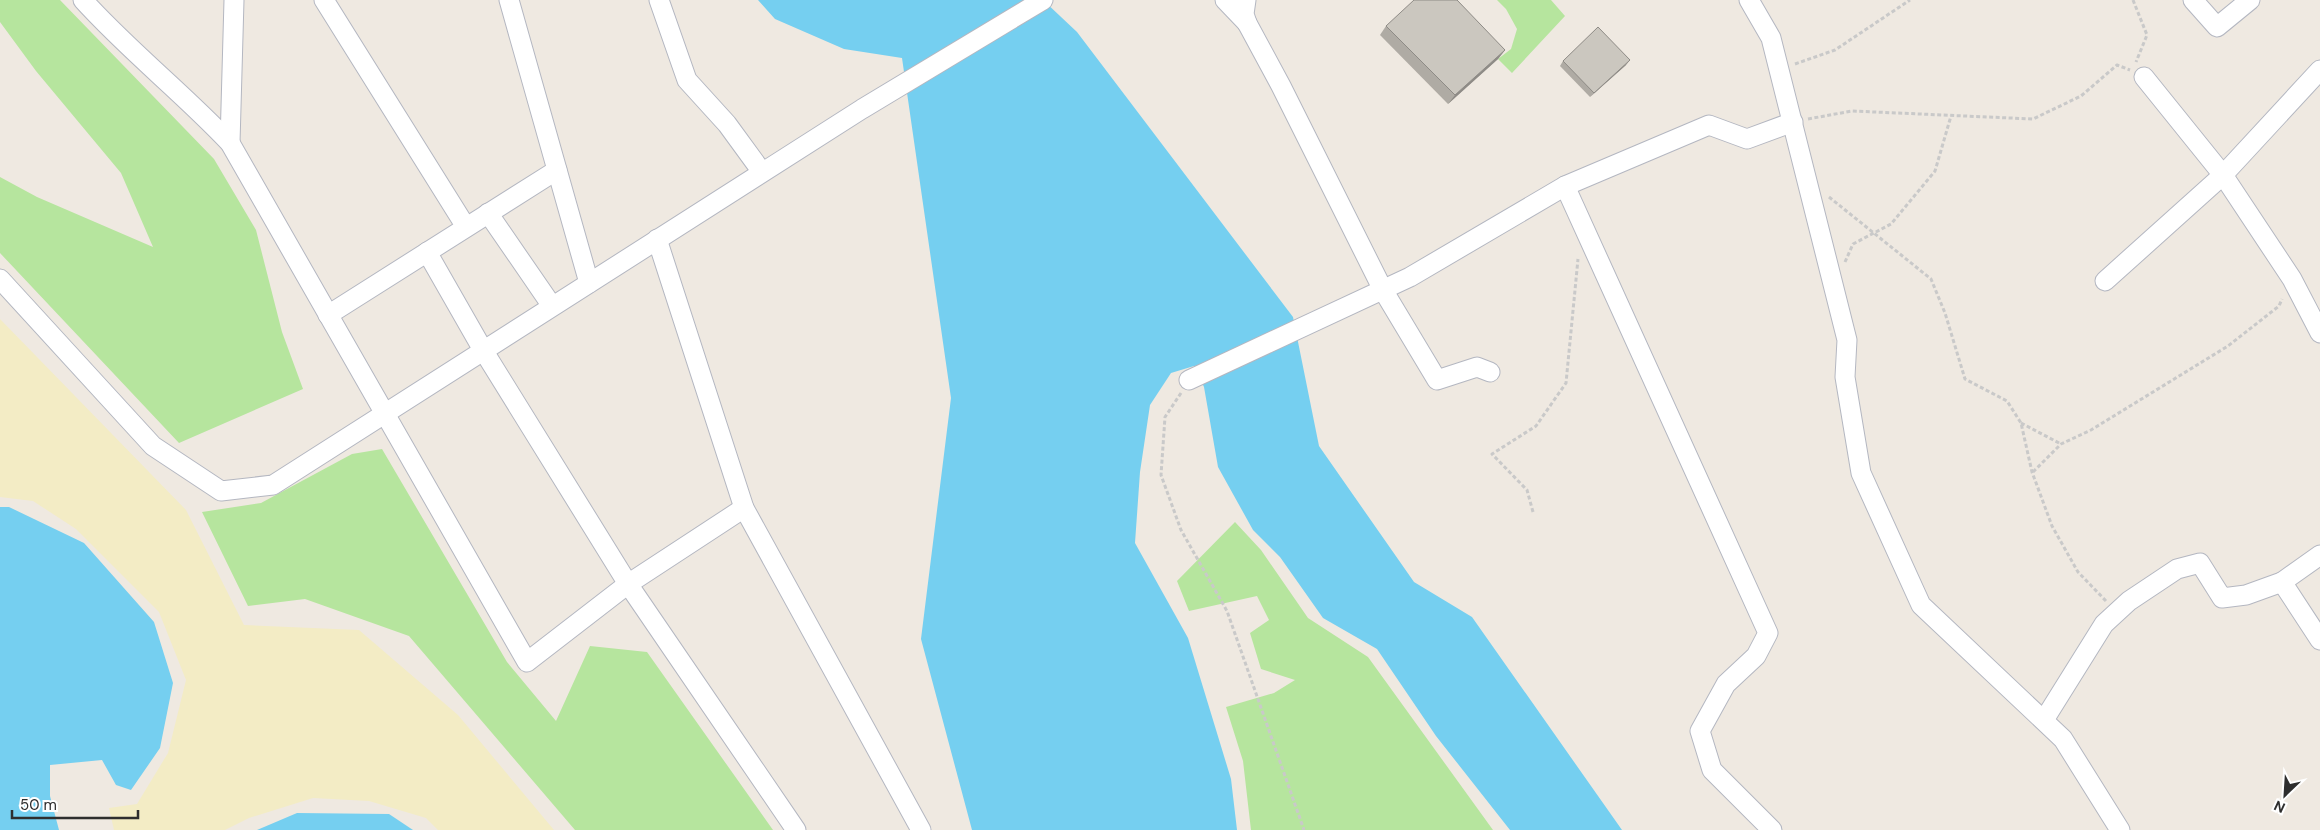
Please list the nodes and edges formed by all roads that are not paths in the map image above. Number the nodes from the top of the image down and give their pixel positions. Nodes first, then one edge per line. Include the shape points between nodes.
1 (83, 0) edge
2 (234, 0) edge
3 (324, 0) edge
4 (510, 0) edge
5 (659, 0) edge
6 (1043, 0) edge
7 (1225, 0) edge
8 (1246, 0) edge
9 (1749, 0) edge
10 (2193, 0) edge
11 (2250, 0) edge
12 (1247, 23) junction
13 (2320, 70) edge
14 (2144, 77) dead end
15 (1793, 122) junction
16 (230, 143) junction
17 (557, 170) junction
18 (762, 172) junction
19 (2223, 175) junction
20 (1565, 186) junction
21 (488, 213) junction
22 (466, 227) junction
23 (657, 239) junction
24 (427, 252) junction
25 (0, 279) edge
26 (2105, 281) dead end
27 (589, 282) junction
28 (1382, 290) junction
29 (552, 306) junction
30 (328, 315) junction
31 (2320, 333) edge
32 (483, 350) junction
33 (1490, 372) dead end
34 (1189, 380) road end
35 (384, 413) junction
36 (744, 508) junction
37 (2320, 555) edge
38 (2282, 582) junction
39 (628, 584) junction
40 (2320, 640) edge
41 (2044, 720) junction
42 (796, 830) edge
43 (920, 830) edge
44 (1772, 830) edge
45 (2120, 830) edge

1 - 16 street via 110,30 204,115
2 - 16 street
3 - 22 street
4 - 17 street
5 - 18 street via 687,80 727,124
6 - 18 street
7 - 12 street
8 - 12 street via 1244,14
9 - 15 street via 1770,38
10 - 11 street via 2216,27
12 - 28 street
13 - 19 street
14 - 19 street
15 - 20 street via 1747,139 1709,125
15 - 41 street via 1847,340 1844,377 1861,473 1921,605
16 - 30 street
17 - 21 street
17 - 27 street
18 - 23 street
19 - 26 street
19 - 31 street via 2292,279
20 - 28 street via 1410,277
20 - 44 street via 1768,633 1756,656 1726,684 1700,731 1712,770
21 - 22 street
21 - 29 street
22 - 24 street
23 - 27 street
23 - 36 street
24 - 30 street
24 - 32 street
25 - 35 street via 153,446 221,491 273,485
27 - 29 street
28 - 33 street via 1437,380 1477,367
28 - 34 street
29 - 32 street
30 - 35 street
32 - 35 street
32 - 39 street
35 - 39 street via 526,662
36 - 39 street
36 - 43 street
37 - 38 street
38 - 40 street
38 - 41 street via 2246,595 2222,598 2200,563 2177,569 2129,601 2104,624
39 - 42 street
41 - 45 street via 2063,738

